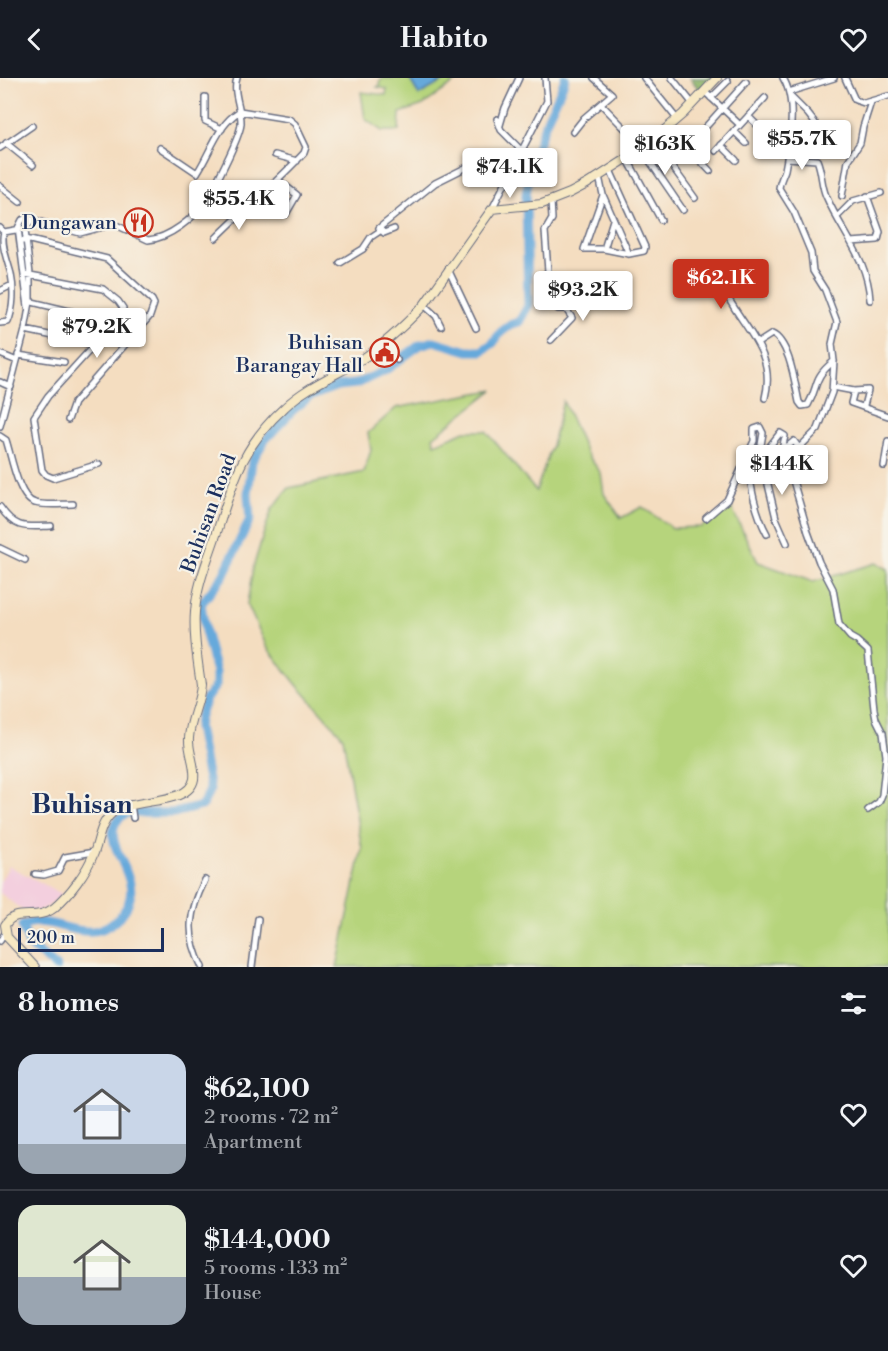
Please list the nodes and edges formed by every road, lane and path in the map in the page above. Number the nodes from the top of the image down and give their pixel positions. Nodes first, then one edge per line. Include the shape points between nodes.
1 (237, 78) edge
2 (519, 78) edge
3 (545, 78) edge
4 (594, 78) edge
5 (644, 78) edge
6 (672, 78) edge
7 (717, 78) edge
8 (783, 78) edge
9 (834, 78) edge
10 (845, 78) edge
11 (729, 81) dead end
12 (746, 82) dead end
13 (704, 91) junction
14 (789, 94) junction
15 (888, 96) edge
16 (205, 97) dead end
17 (711, 98) junction
18 (765, 98) dead end
19 (871, 102) junction
20 (601, 104) junction
21 (693, 104) junction
22 (722, 108) junction
23 (240, 111) junction
24 (748, 116) junction
25 (496, 119) dead end
26 (678, 119) junction
27 (815, 123) dead end
28 (740, 124) junction
29 (500, 125) junction
30 (757, 125) dead end
31 (32, 126) dead end
32 (669, 127) junction
33 (222, 129) junction
34 (702, 131) dead end
35 (734, 131) junction
36 (573, 132) dead end
37 (653, 140) junction
38 (6, 143) junction
39 (746, 143) dead end
40 (721, 146) junction
41 (0, 148) edge
42 (160, 148) dead end
43 (642, 149) junction
44 (521, 150) junction
45 (716, 151) dead end
46 (275, 155) dead end
47 (787, 158) junction
48 (628, 160) junction
49 (736, 160) dead end
50 (297, 161) junction
51 (33, 165) dead end
52 (610, 170) junction
53 (710, 171) dead end
54 (599, 176) junction
55 (506, 179) junction
56 (278, 180) junction
57 (0, 186) edge
58 (881, 193) dead end
59 (603, 195) junction
60 (843, 196) dead end
61 (867, 196) junction
62 (695, 198) dead end
63 (551, 201) junction
64 (20, 202) dead end
65 (492, 209) junction
66 (683, 210) dead end
67 (286, 213) dead end
68 (837, 217) junction
69 (613, 220) junction
70 (661, 220) dead end
71 (22, 229) junction
72 (394, 229) dead end
73 (2, 230) edge
74 (380, 231) junction
75 (216, 238) dead end
76 (23, 241) junction
77 (851, 242) junction
78 (604, 249) junction
79 (629, 254) junction
80 (340, 263) dead end
81 (448, 269) junction
82 (28, 274) junction
83 (12, 285) junction
84 (723, 288) dead end
85 (0, 291) edge
86 (870, 300) dead end
87 (28, 303) junction
88 (424, 304) junction
89 (115, 322) junction
90 (0, 323) edge
91 (441, 326) dead end
92 (476, 328) dead end
93 (25, 330) junction
94 (551, 340) dead end
95 (383, 343) junction
96 (758, 343) junction
97 (96, 345) junction
98 (0, 354) edge
99 (18, 358) junction
100 (397, 360) dead end
101 (834, 361) junction
102 (64, 362) dead end
103 (0, 382) edge
104 (10, 387) junction
105 (832, 387) junction
106 (854, 391) junction
107 (765, 398) dead end
108 (864, 406) junction
109 (888, 416) edge
110 (68, 420) dead end
111 (0, 426) edge
112 (0, 436) edge
113 (888, 441) edge
114 (799, 448) junction
115 (762, 454) junction
116 (747, 457) junction
117 (886, 460) edge
118 (99, 464) dead end
119 (73, 504) dead end
120 (0, 507) edge
121 (706, 518) dead end
122 (51, 526) dead end
123 (767, 534) dead end
124 (787, 543) dead end
125 (0, 548) edge
126 (25, 560) dead end
127 (868, 810) dead end
128 (94, 852) junction
129 (35, 874) dead end
130 (205, 880) dead end
131 (258, 919) dead end
132 (3, 928) edge
133 (0, 941) edge
134 (35, 967) edge
135 (201, 967) edge
136 (252, 967) edge

1 - 23 street
2 - 29 street
3 - 44 street via 547,101
4 - 20 street via 612,94
5 - 26 street
6 - 21 street
7 - 13 street
8 - 14 street
9 - 14 street
10 - 19 street via 855,99 864,104
11 - 17 street
12 - 22 street
13 - 17 street
13 - 21 street
14 - 27 street
14 - 47 street
15 - 19 street
16 - 33 street via 205,121
17 - 22 street
18 - 24 street
19 - 60 street via 860,143 848,161
20 - 36 street
20 - 43 street
21 - 26 street
22 - 28 street
22 - 34 street
23 - 33 street
23 - 50 street via 288,119 296,124 306,147
23 - 71 street via 240,130 206,202 162,237 146,239 114,224 80,232 32,220
24 - 28 street
24 - 30 street
25 - 29 street
26 - 32 street
28 - 35 street
29 - 44 street
31 - 38 street
32 - 37 street
32 - 53 street
33 - 42 street via 197,172
35 - 39 street
35 - 40 street
37 - 43 street
37 - 62 street
38 - 41 street
38 - 51 street
40 - 45 street
40 - 49 street
43 - 48 street
43 - 66 street
44 - 55 street
46 - 50 street
47 - 68 street via 817,160 825,194
47 - 101 street via 780,188 811,253 813,271 836,315
48 - 52 street
48 - 70 street
50 - 56 street
52 - 54 street
52 - 79 street via 645,249
54 - 59 street
54 - 63 street
55 - 65 street
55 - 74 street via 498,163 485,158 435,183 381,226
56 - 67 street via 297,195
56 - 75 street
57 - 64 street
58 - 61 street
59 - 69 street
59 - 78 street via 584,249
61 - 68 street via 853,201
61 - 77 street via 880,238
63 - 65 street
63 - 94 street via 552,219 545,231 548,271 542,279 558,309 566,309 572,318
65 - 81 street, Buhisan Road
68 - 77 street
69 - 78 street
69 - 79 street
71 - 73 street
71 - 76 street
72 - 74 street
73 - 83 street
74 - 80 street via 363,249
76 - 82 street
76 - 110 street via 107,259 154,304 150,316 74,403
77 - 86 street via 864,265
78 - 79 street
81 - 88 street, Buhisan Road
81 - 92 street
82 - 87 street
82 - 89 street via 106,290 123,308
83 - 85 street
83 - 90 street via 12,312 8,322
84 - 96 street
87 - 89 street
87 - 93 street
88 - 91 street
88 - 95 street, Buhisan Road
89 - 97 street
93 - 97 street
93 - 99 street
95 - 100 street
95 - 128 street, Buhisan Road via 285,407 243,459 196,597 194,621 201,693 189,735 194,780 183,794 132,811 120,808 110,816
96 - 101 street via 772,334 777,337 788,356 802,406 811,400 817,377
96 - 107 street via 764,356
97 - 118 street via 48,396 34,417 34,426 46,475 53,478
98 - 99 street
99 - 102 street
99 - 104 street
101 - 105 street
103 - 104 street
104 - 111 street
105 - 106 street
105 - 114 street via 818,429
106 - 108 street via 851,403
106 - 108 street via 868,390
108 - 109 street
112 - 119 street via 6,440 16,475 31,501
113 - 117 street
114 - 115 street via 794,441 783,445 785,436 780,433
114 - 127 street via 792,477 808,532 833,589 839,624 850,638 863,645 870,659 872,701 886,756 882,795
115 - 116 street via 763,433 756,427
115 - 124 street via 776,518
116 - 121 street via 727,500
116 - 123 street via 751,494
120 - 122 street via 11,522 21,526
125 - 126 street
128 - 129 street via 65,857 54,873
128 - 132 street, Buhisan Road via 82,874 54,908 39,916 14,917
130 - 135 street via 192,909 191,925 191,940
131 - 136 street
132 - 133 street
132 - 134 street via 17,950

